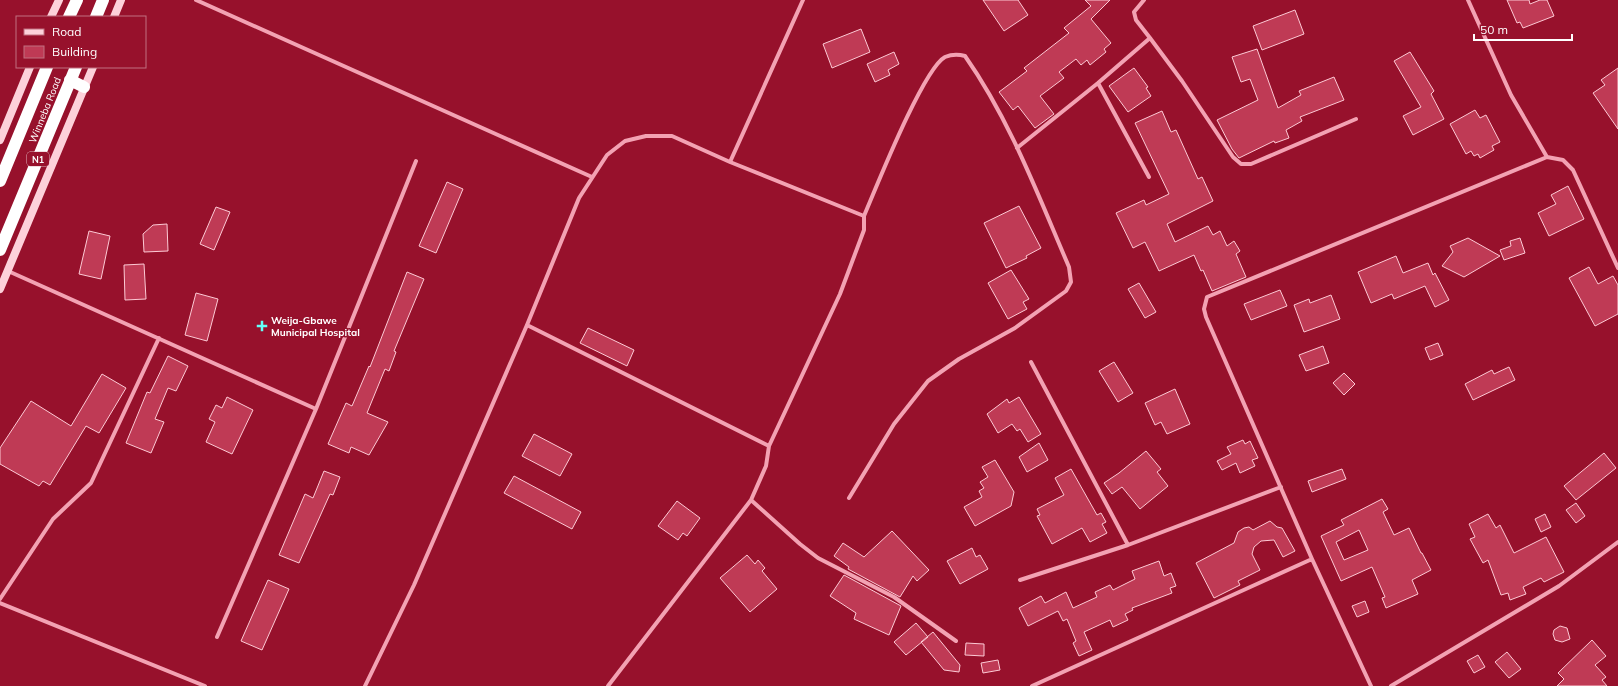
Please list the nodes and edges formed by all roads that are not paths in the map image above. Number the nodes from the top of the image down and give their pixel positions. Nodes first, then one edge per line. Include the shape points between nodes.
1 (58, 0) edge
2 (77, 0) edge
3 (103, 0) edge
4 (121, 0) edge
5 (196, 0) edge
6 (803, 0) edge
7 (1144, 0) edge
8 (1468, 0) edge
9 (51, 16) edge
10 (69, 16) edge
11 (96, 16) edge
12 (114, 16) edge
13 (1150, 38) junction
14 (30, 68) edge
15 (47, 68) edge
16 (76, 68) edge
17 (92, 68) edge
18 (70, 80) junction
19 (1098, 83) junction
20 (84, 86) junction
21 (1356, 118) dead end
22 (0, 140) edge
23 (1017, 148) junction
24 (1547, 156) junction
25 (416, 161) dead end
26 (730, 162) junction
27 (592, 177) junction
28 (1149, 177) dead end
29 (0, 181) edge
30 (864, 216) junction
31 (0, 250) edge
32 (1618, 268) edge
33 (8, 270) junction
34 (0, 289) edge
35 (527, 325) junction
36 (158, 338) junction
37 (1031, 362) dead end
38 (316, 409) junction
39 (769, 446) junction
40 (1281, 487) junction
41 (849, 498) dead end
42 (751, 500) junction
43 (1618, 542) edge
44 (1128, 545) junction
45 (1312, 559) junction
46 (1020, 580) dead end
47 (0, 599) edge
48 (0, 603) edge
49 (217, 637) dead end
50 (956, 641) dead end
51 (204, 686) edge
52 (365, 686) edge
53 (608, 686) edge
54 (1032, 686) edge
55 (1371, 686) edge
56 (1391, 686) edge

1 - 9 street
2 - 10 highway
3 - 11 highway
4 - 12 street
5 - 27 street
6 - 26 street
7 - 13 street via 1134,12 1136,20
8 - 24 street via 1510,95
13 - 19 street
13 - 21 street via 1233,157 1241,164 1251,164
14 - 22 street
15 - 29 highway, Winneba Road / N1
16 - 18 highway, Winneba Road / N1
17 - 20 street
18 - 20 highway
18 - 31 highway, Winneba Road / N1
19 - 23 street
19 - 28 street
20 - 33 street
23 - 30 street via 965,56 955,54 943,58 929,75 915,101
23 - 41 street via 1070,267 1071,282 1066,291 1015,328 959,359 928,381 894,424
24 - 32 street via 1563,160 1573,170
24 - 40 street via 1207,297 1204,309 1206,317
25 - 38 street
26 - 27 street via 672,136 646,136 625,141 607,155
26 - 30 street
27 - 35 street via 579,198
30 - 39 street via 864,230 840,294
33 - 34 street
33 - 36 street
35 - 39 street
35 - 52 street via 414,585
36 - 38 street
36 - 47 street via 91,483 53,519
37 - 44 street
38 - 49 street
39 - 42 street via 766,466
40 - 44 street
40 - 45 street
42 - 50 street via 818,558 894,597
42 - 53 street
43 - 56 street via 1559,586
44 - 46 street
45 - 54 street
45 - 55 street
48 - 51 street

